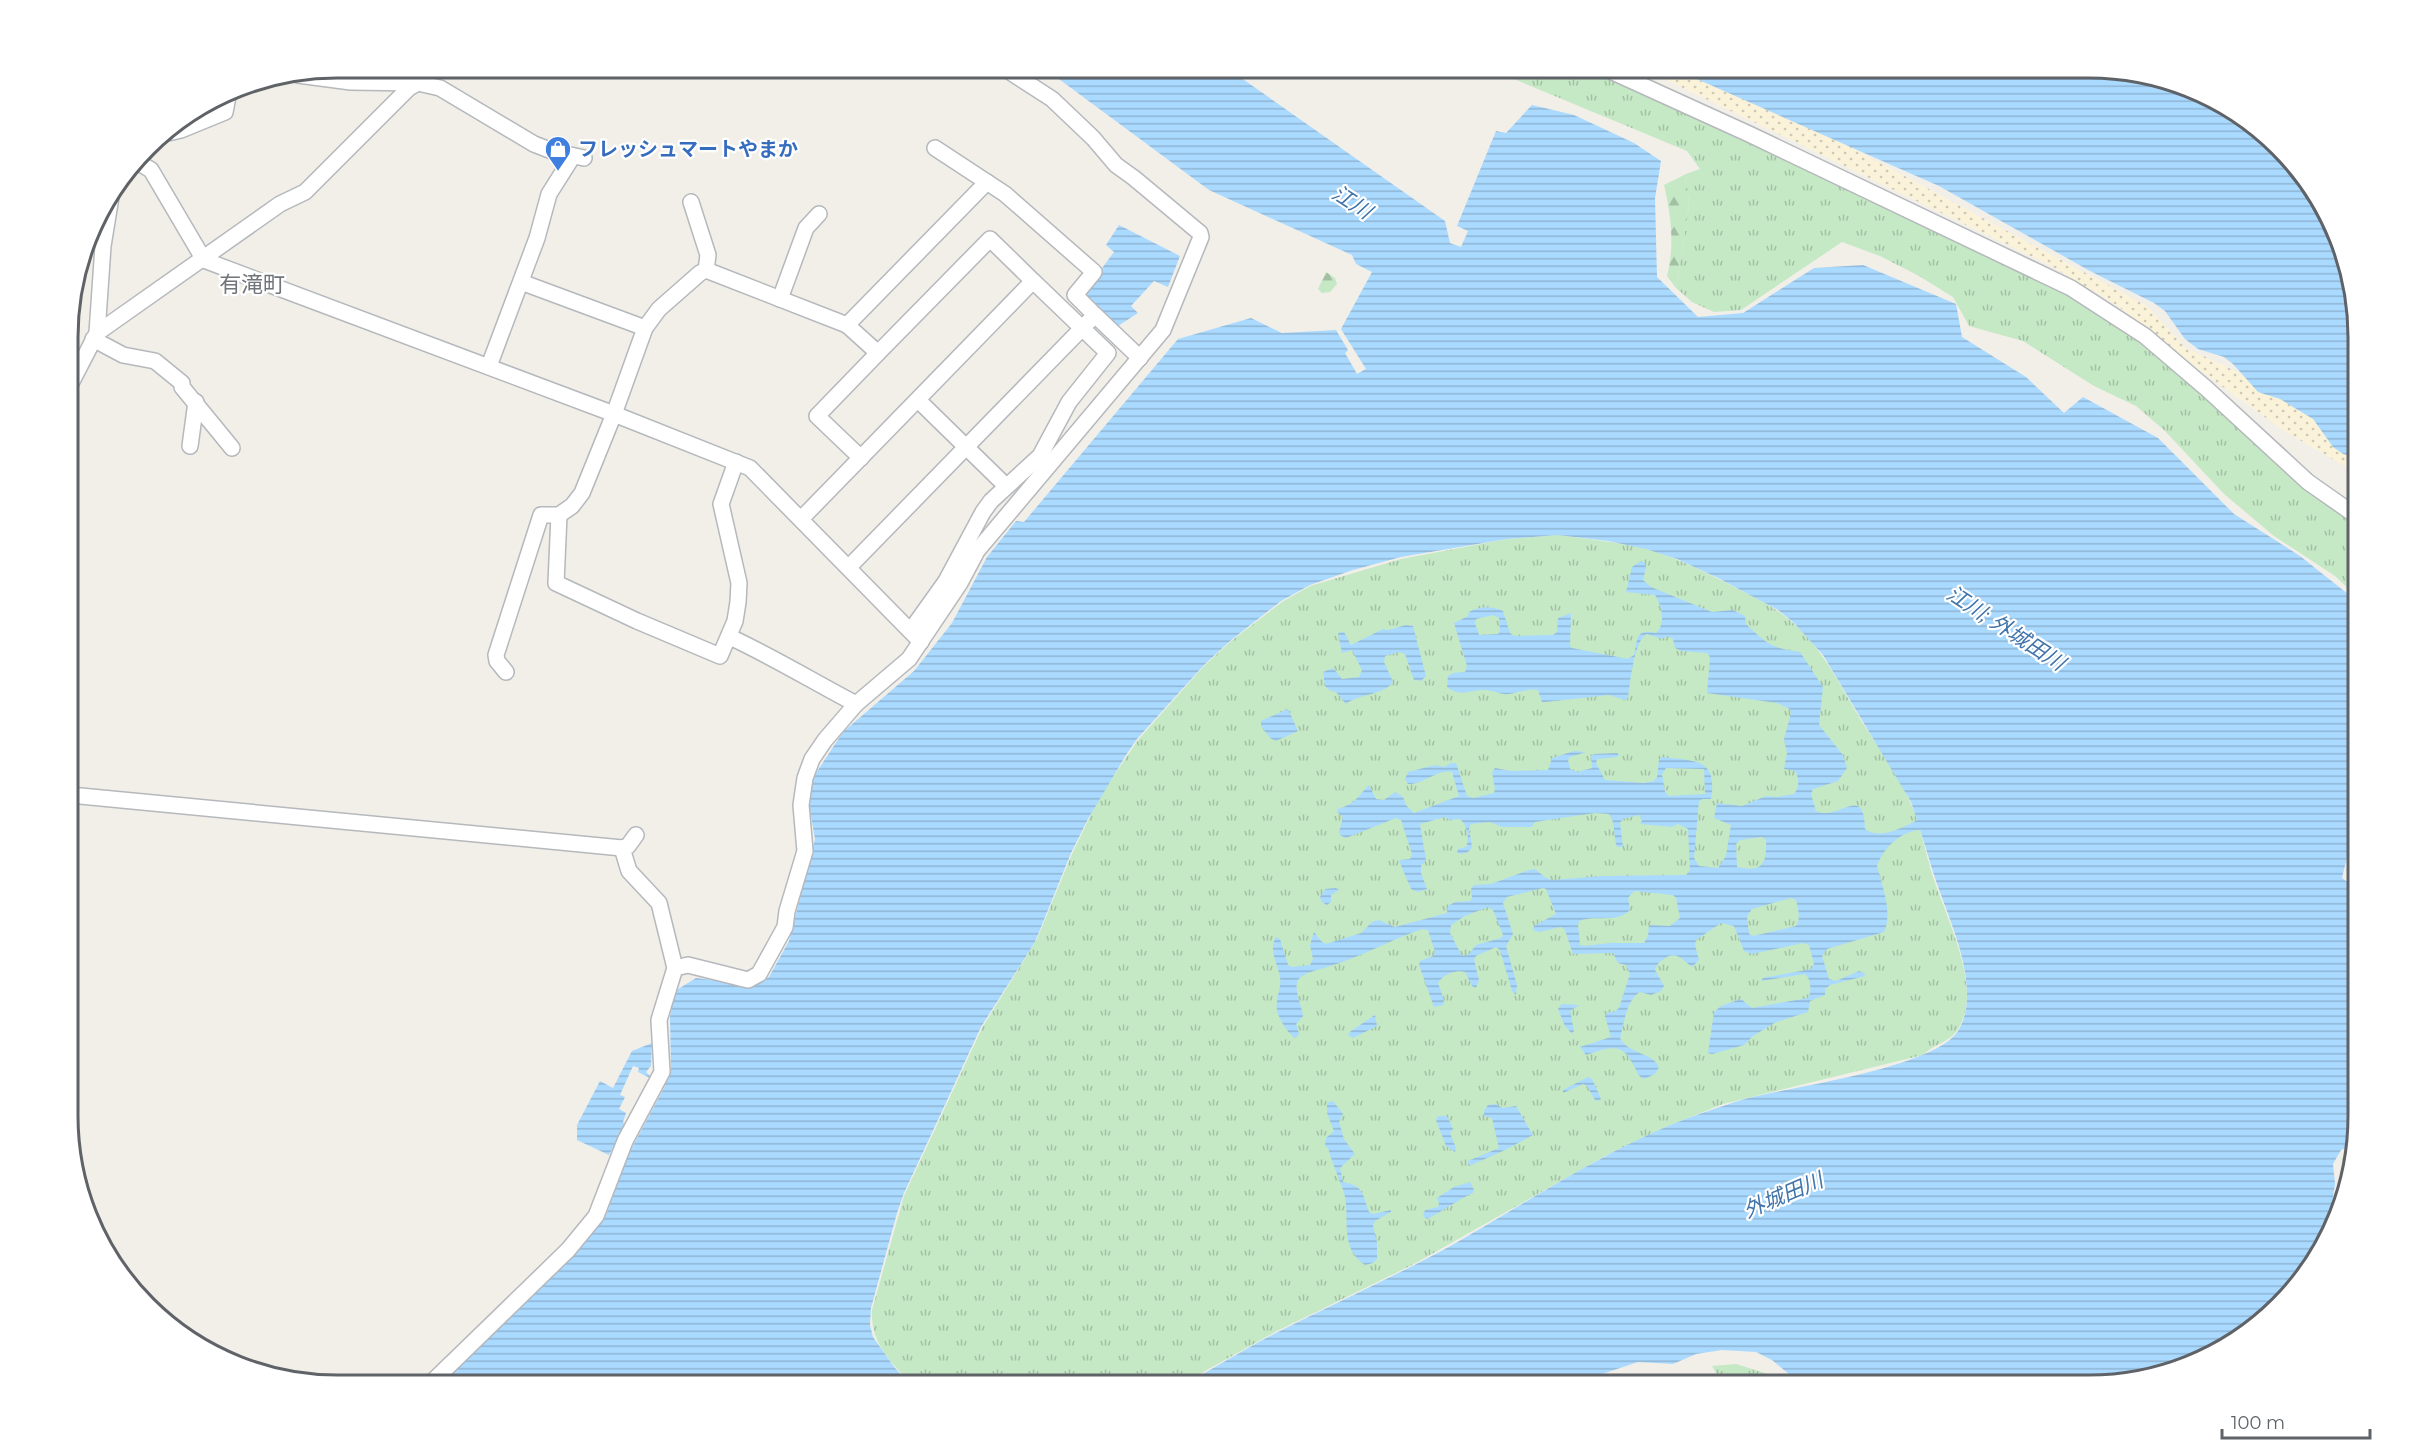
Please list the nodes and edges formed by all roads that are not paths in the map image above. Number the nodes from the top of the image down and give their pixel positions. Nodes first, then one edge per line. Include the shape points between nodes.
1 (421, 78) edge
2 (1019, 78) edge
3 (1626, 78) edge
4 (326, 79) edge
5 (418, 83) junction
6 (227, 103) edge
7 (183, 129) edge
8 (935, 148) dead end
9 (143, 165) edge
10 (987, 182) junction
11 (691, 202) dead end
12 (819, 214) dead end
13 (108, 218) edge
14 (204, 260) junction
15 (706, 270) junction
16 (1033, 281) junction
17 (521, 282) junction
18 (780, 299) junction
19 (1095, 315) junction
20 (847, 325) junction
21 (645, 328) junction
22 (1081, 328) junction
23 (95, 336) junction
24 (878, 353) junction
25 (1140, 358) junction
26 (489, 366) junction
27 (78, 370) edge
28 (918, 400) junction
29 (196, 402) junction
30 (614, 414) junction
31 (190, 446) dead end
32 (966, 447) junction
33 (232, 448) dead end
34 (861, 458) junction
35 (736, 462) junction
36 (1006, 486) junction
37 (2348, 510) edge
38 (559, 515) junction
39 (801, 519) junction
40 (849, 567) junction
41 (916, 636) junction
42 (730, 637) junction
43 (506, 672) dead end
44 (856, 704) junction
45 (78, 796) edge
46 (636, 836) dead end
47 (622, 848) junction
48 (675, 968) junction
49 (439, 1375) edge

1 - 5 street
2 - 25 street via 1052,99 1116,165 1200,233 1163,330
3 - 37 street via 2071,288 2145,336 2308,482
4 - 5 street
5 - 14 street via 305,192 280,204 211,251
5 - 17 street via 454,95 534,144 578,157 549,194
6 - 7 street via 225,112
8 - 10 street
9 - 14 street via 151,170
10 - 19 street via 1094,272 1075,296
10 - 20 street
11 - 15 street via 708,255
12 - 18 street via 806,228
13 - 23 street
14 - 23 street
14 - 26 street
15 - 18 street
15 - 21 street via 659,309
16 - 22 street
16 - 24 street via 990,238
16 - 28 street
17 - 21 street
17 - 26 street
18 - 20 street
19 - 22 street
19 - 25 street
20 - 24 street
21 - 30 street
22 - 32 street
22 - 36 street via 1108,353 1069,402 1040,456
23 - 27 street
23 - 29 street via 123,355 162,364
24 - 34 street via 817,416
25 - 41 street via 978,551 960,583
26 - 30 street
28 - 32 street
28 - 34 street
29 - 31 street
29 - 33 street
30 - 35 street
30 - 38 street via 582,493
32 - 36 street
32 - 40 street
34 - 39 street
35 - 39 street via 750,468
35 - 42 street via 722,504 739,583
36 - 41 street via 983,512
38 - 42 street via 556,582 720,656
38 - 43 street via 541,515 496,655
39 - 40 street
40 - 41 street
41 - 44 street via 909,659
42 - 44 street
44 - 48 street via 825,740 805,778 801,805 805,850 785,927 759,974 748,980 688,965
45 - 47 street
46 - 47 street
47 - 48 street via 629,871 659,903
48 - 49 street via 659,1020 662,1072 625,1141 596,1216 568,1250

